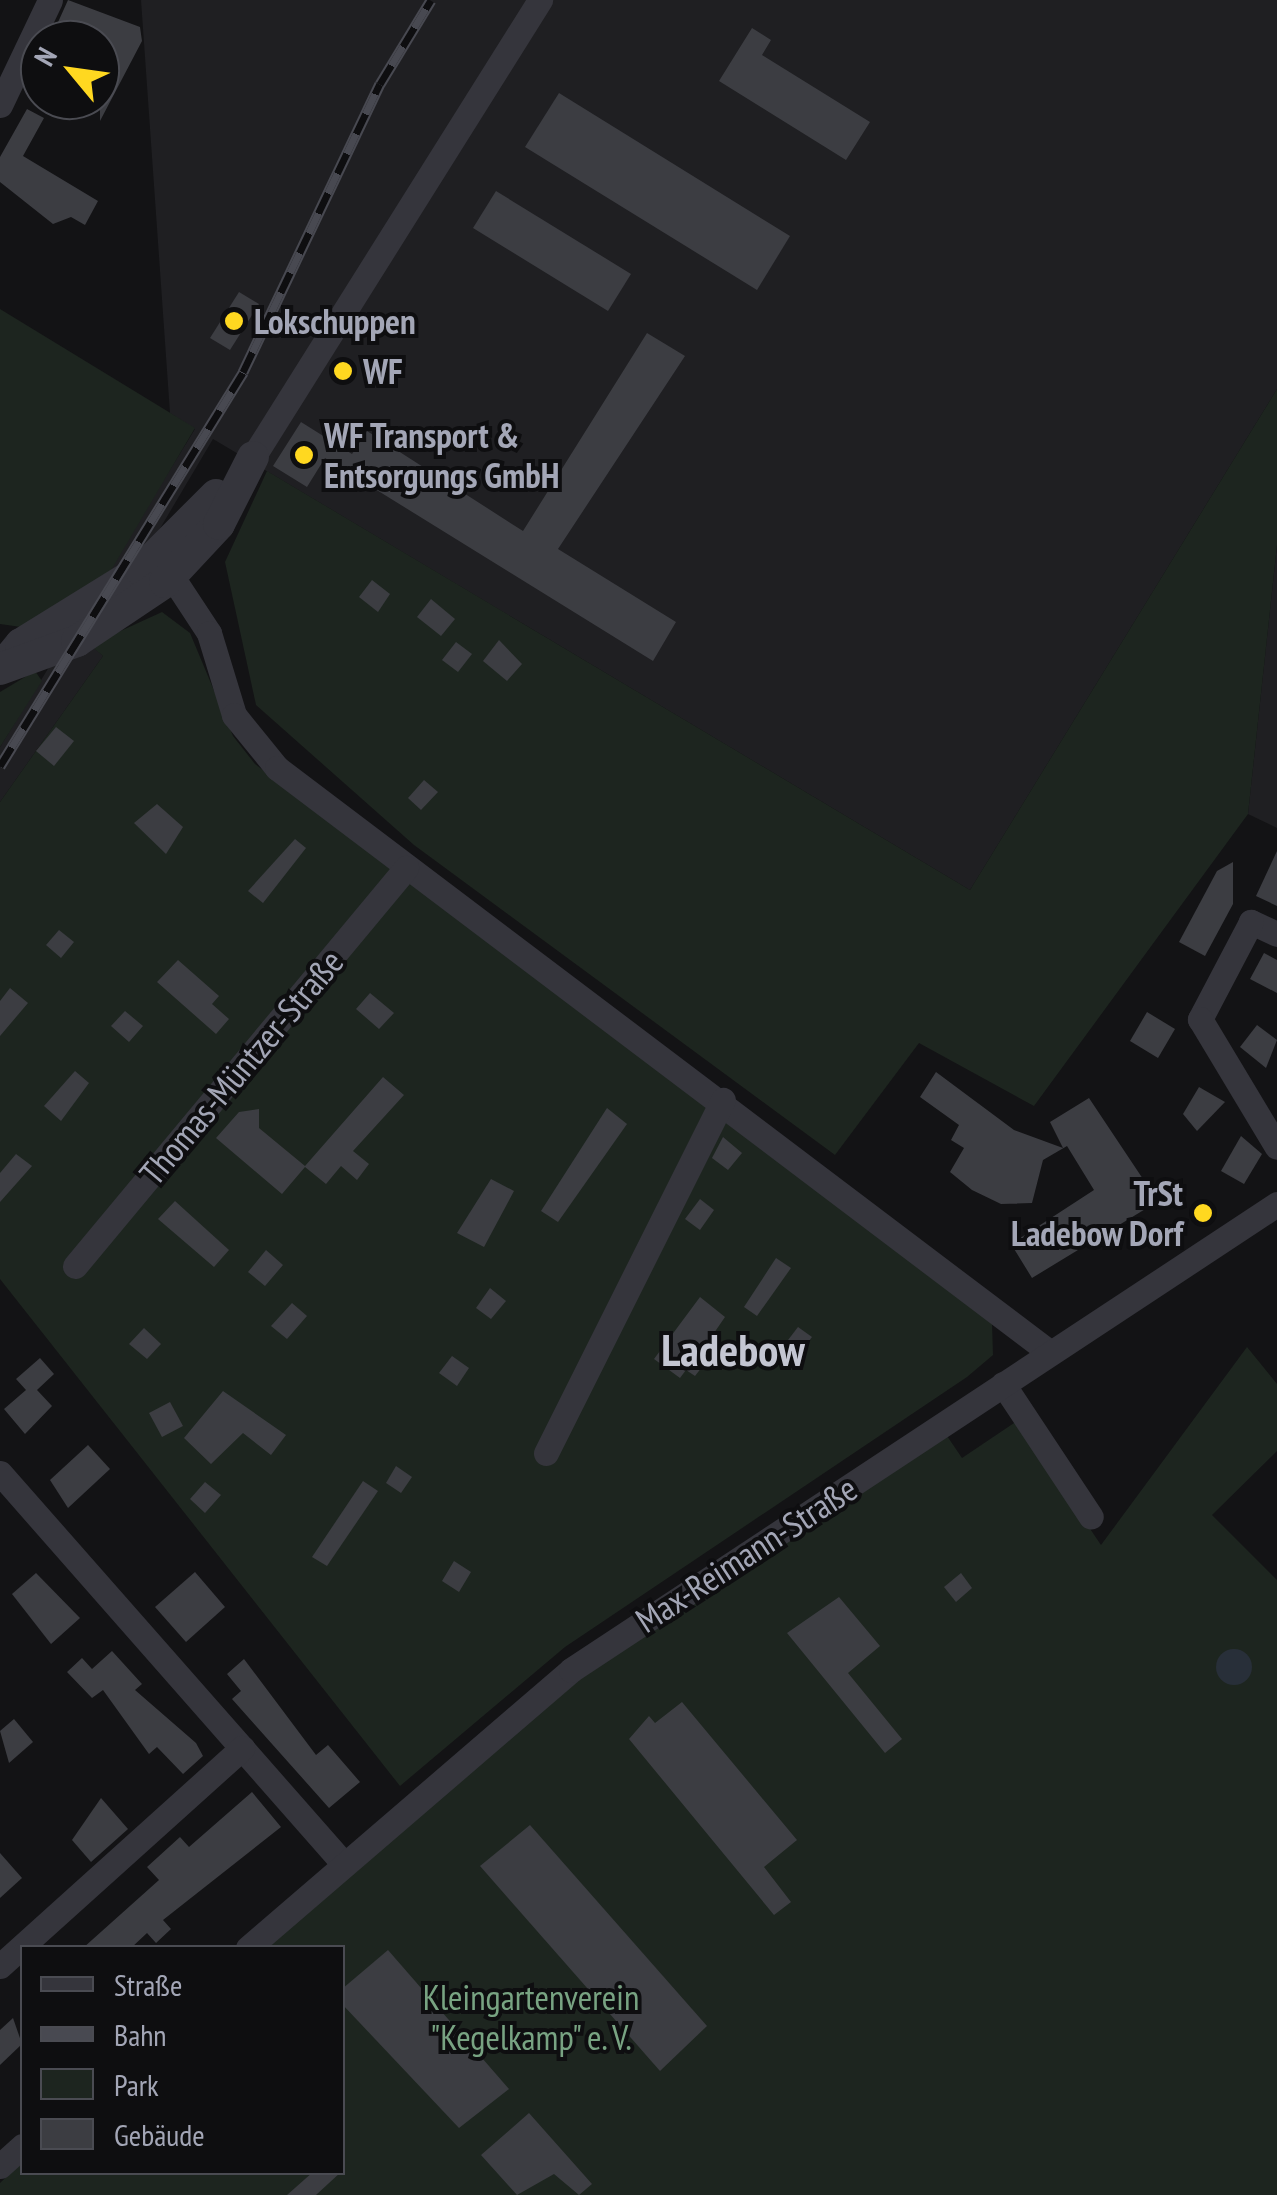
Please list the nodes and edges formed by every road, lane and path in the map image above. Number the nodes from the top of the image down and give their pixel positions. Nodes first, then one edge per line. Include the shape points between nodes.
1 (50, 0) edge
2 (540, 0) edge
3 (0, 106) edge
4 (253, 457) joint
5 (165, 566) junction
6 (0, 669) edge
7 (406, 868) junction
8 (1277, 934) edge
9 (722, 1100) junction
10 (1277, 1147) edge
11 (1277, 1204) edge
12 (76, 1266) dead end
13 (1048, 1351) junction
14 (1003, 1384) junction
15 (546, 1452) dead end
16 (0, 1473) edge
17 (1090, 1518) dead end
18 (242, 1748) junction
19 (344, 1863) junction
20 (23, 1945) edge
21 (251, 1945) edge
22 (20, 1948) edge
23 (0, 1966) edge
24 (20, 2148) edge
25 (0, 2166) edge

1 - 3 street
2 - 4 street
4 - 5 street via 218,524
5 - 6 street via 77,641
5 - 7 street via 209,633 234,716 277,768
7 - 9 street
7 - 12 street, Thomas-Müntzer-Straße
8 - 10 street via 1251,922 1200,1020
9 - 13 street
9 - 15 street
11 - 13 street, Max-Reimann-Straße
13 - 14 street, Max-Reimann-Straße
14 - 17 street
14 - 19 street, Max-Reimann-Straße via 571,1670
16 - 18 street
18 - 19 street
18 - 20 street
19 - 21 street, Max-Reimann-Straße
22 - 23 street
24 - 25 street

